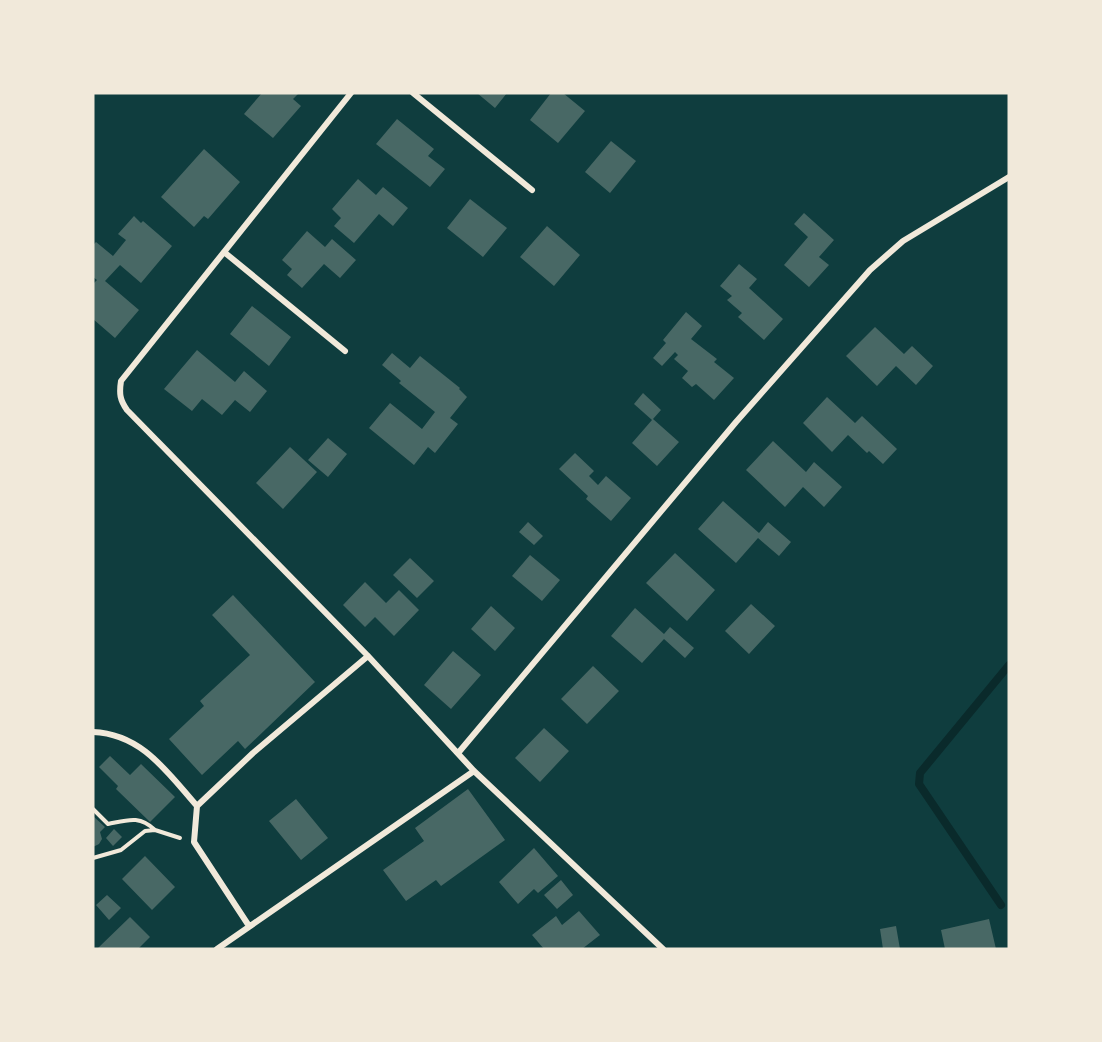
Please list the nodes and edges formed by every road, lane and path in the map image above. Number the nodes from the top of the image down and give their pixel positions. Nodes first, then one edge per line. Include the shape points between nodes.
1 (351, 93) edge
2 (413, 93) edge
3 (1009, 177) edge
4 (532, 190) dead end
5 (224, 252) junction
6 (345, 351) dead end
7 (368, 656) junction
8 (93, 732) edge
9 (459, 752) junction
10 (474, 771) junction
11 (197, 806) junction
12 (93, 809) edge
13 (155, 830) junction
14 (194, 842) junction
15 (93, 858) edge
16 (249, 926) junction
17 (217, 949) edge
18 (663, 949) edge

1 - 5 street
2 - 4 street
3 - 9 street via 903,241 870,270 736,422
5 - 6 street
5 - 7 street via 121,381 120,402
7 - 9 street
7 - 11 street
8 - 11 street via 134,742 159,763
9 - 10 street
10 - 16 street
10 - 18 street
11 - 14 street
12 - 13 path via 108,824 145,821
13 - 14 path
13 - 15 path via 145,831 121,850
14 - 16 street
16 - 17 street

